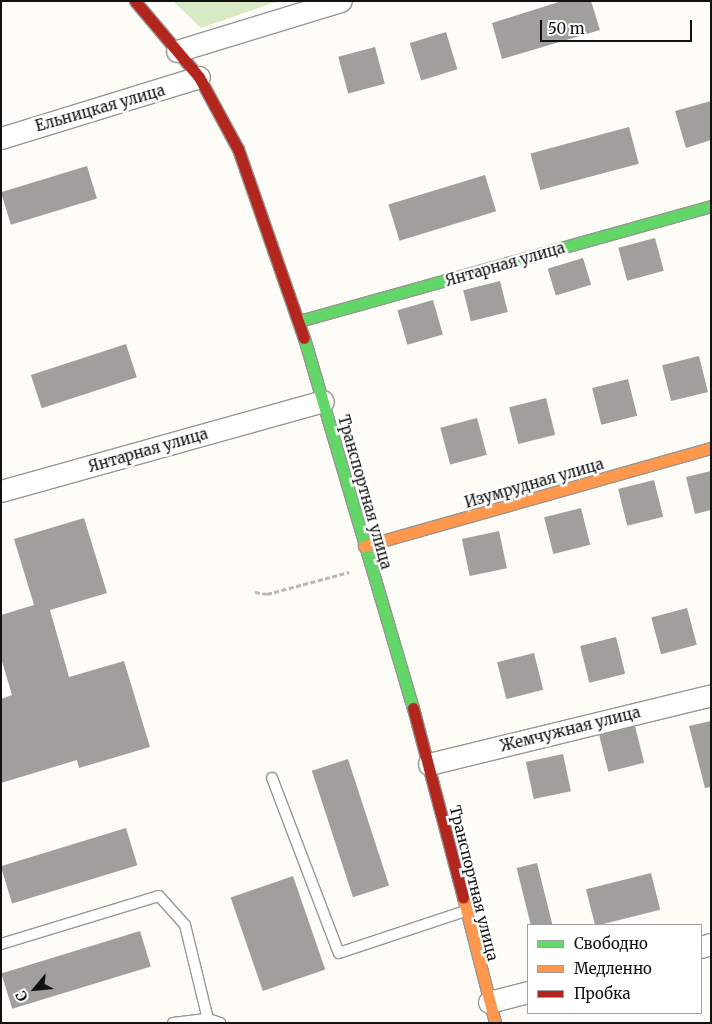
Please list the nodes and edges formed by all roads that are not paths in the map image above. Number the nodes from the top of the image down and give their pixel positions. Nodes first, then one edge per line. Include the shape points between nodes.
1 (136, 1) edge
2 (342, 1) edge
3 (177, 51) junction
4 (199, 77) junction
5 (1, 138) edge
6 (711, 206) edge
7 (299, 321) junction
8 (323, 401) junction
9 (711, 448) edge
10 (1, 491) edge
11 (364, 546) junction
12 (711, 695) edge
13 (429, 764) junction
14 (272, 778) dead end
15 (465, 911) junction
16 (1, 944) edge
17 (527, 992) edge
18 (489, 1002) junction
19 (208, 1019) junction
20 (173, 1023) edge
21 (220, 1023) edge
22 (495, 1023) edge

1 - 3 street, Транспортная улица
2 - 3 street
3 - 4 street, Транспортная улица
4 - 5 street, Ельницкая улица
4 - 7 street, Транспортная улица via 238,149
6 - 7 street, Янтарная улица
7 - 8 street, Транспортная улица
8 - 10 street, Янтарная улица
8 - 11 street, Транспортная улица
9 - 11 street, Изумрудная улица
11 - 13 street, Транспортная улица
12 - 13 street, Жемчужная улица
13 - 15 street, Транспортная улица
14 - 15 lane via 339,953
15 - 18 street, Транспортная улица
16 - 19 lane via 159,896 186,925
17 - 18 street
18 - 22 street, Транспортная улица
19 - 20 lane
19 - 21 lane

